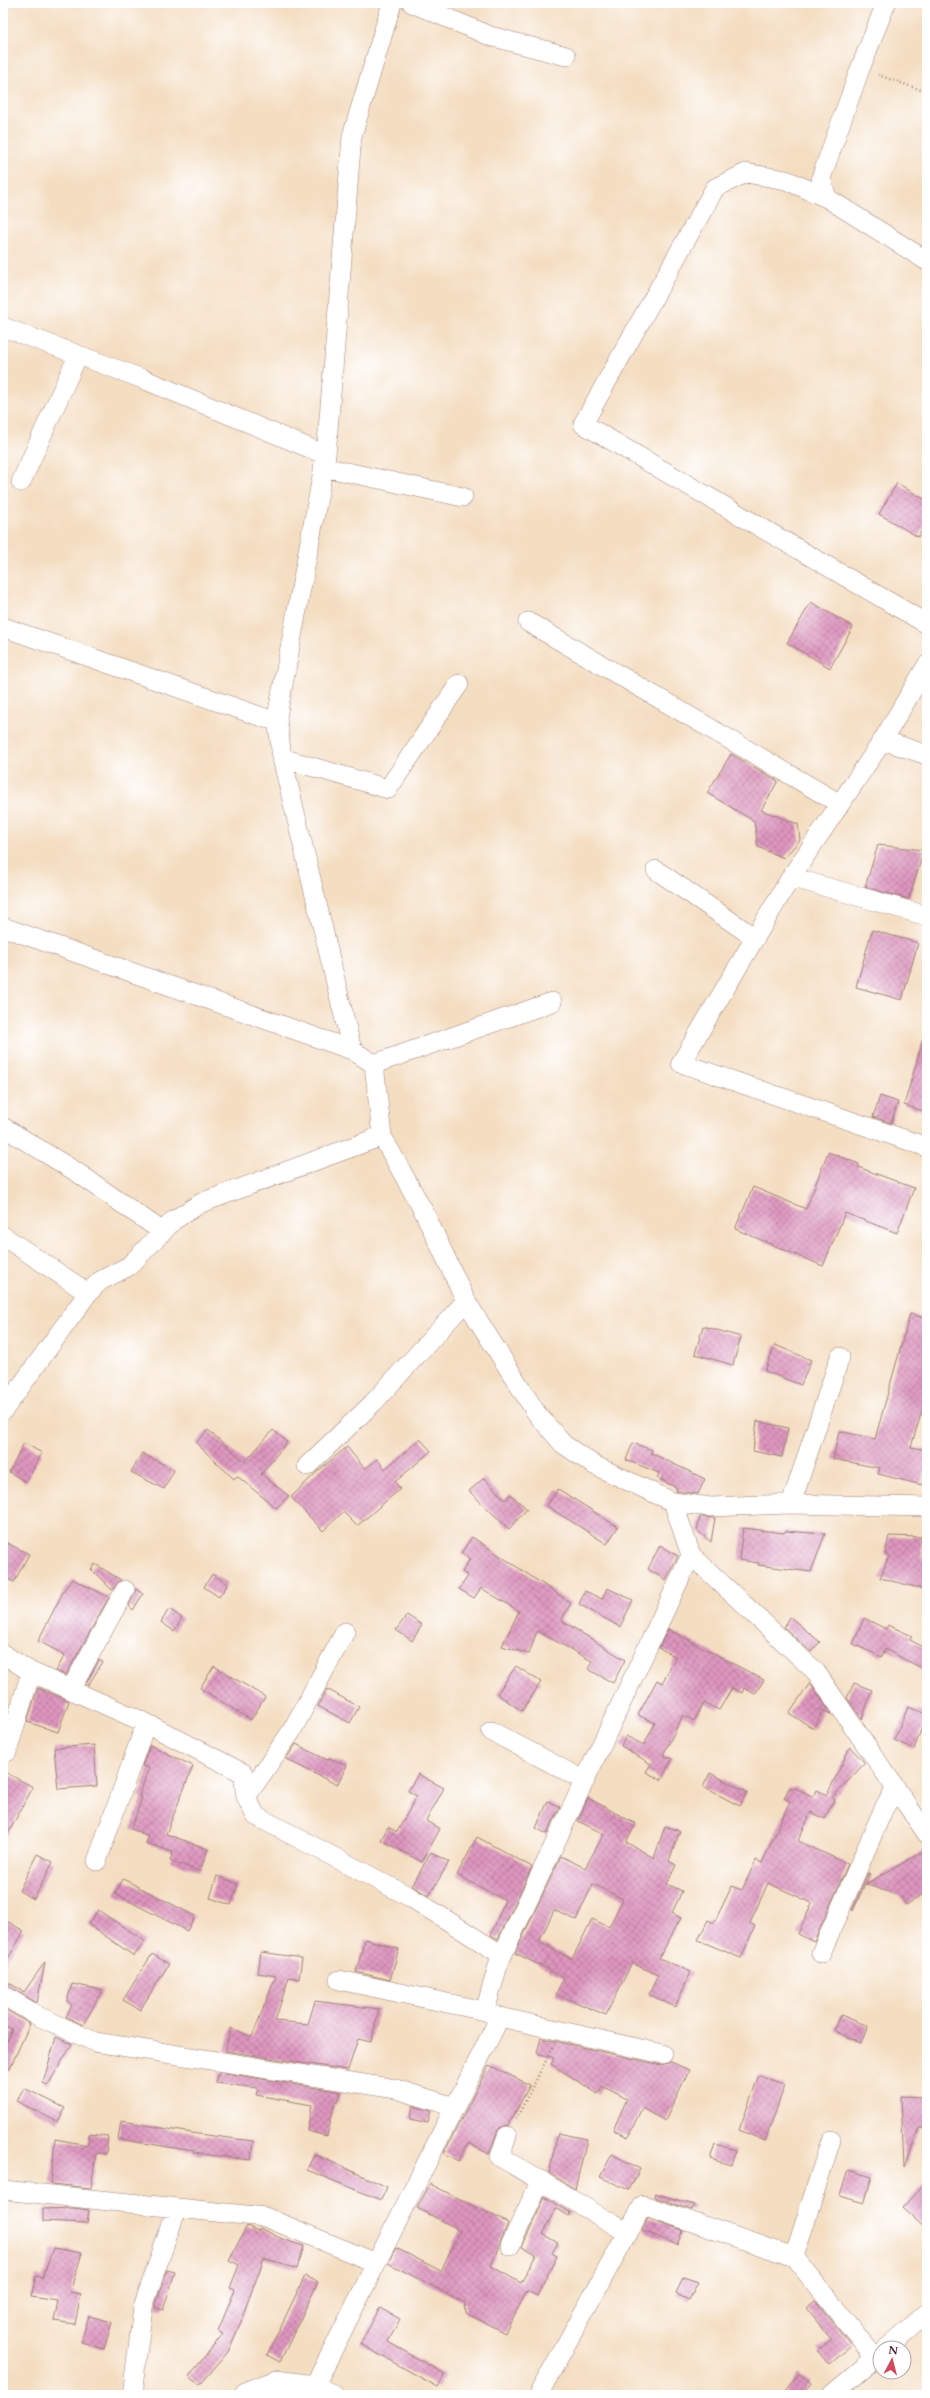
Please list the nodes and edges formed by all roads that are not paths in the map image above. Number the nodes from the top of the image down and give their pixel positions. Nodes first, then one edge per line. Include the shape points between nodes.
1 (392, 3) edge
2 (412, 3) edge
3 (886, 3) edge
4 (566, 56) dead end
5 (827, 198) junction
6 (927, 261) edge
7 (3, 327) edge
8 (78, 355) junction
9 (325, 461) junction
10 (21, 482) dead end
11 (463, 497) dead end
12 (528, 622) dead end
13 (927, 624) edge
14 (3, 627) edge
15 (927, 665) edge
16 (459, 684) dead end
17 (278, 717) junction
18 (883, 740) junction
19 (927, 755) edge
20 (282, 758) junction
21 (840, 804) junction
22 (656, 870) dead end
23 (791, 877) junction
24 (927, 916) edge
25 (3, 927) edge
26 (755, 938) junction
27 (552, 1002) dead end
28 (352, 1050) junction
29 (374, 1064) junction
30 (3, 1127) edge
31 (382, 1136) junction
32 (927, 1147) edge
33 (163, 1232) junction
34 (3, 1236) edge
35 (88, 1293) junction
36 (466, 1301) junction
37 (840, 1357) dead end
38 (3, 1411) edge
39 (307, 1466) dead end
40 (673, 1502) junction
41 (791, 1504) junction
42 (927, 1506) edge
43 (692, 1555) junction
44 (125, 1590) dead end
45 (345, 1632) dead end
46 (3, 1654) edge
47 (31, 1672) junction
48 (71, 1689) junction
49 (146, 1723) junction
50 (491, 1731) dead end
51 (7, 1752) dead end
52 (584, 1781) junction
53 (896, 1788) junction
54 (246, 1797) junction
55 (927, 1834) edge
56 (98, 1861) dead end
57 (821, 1953) dead end
58 (502, 1954) junction
59 (339, 1980) dead end
60 (3, 1995) edge
61 (492, 2014) junction
62 (663, 2054) dead end
63 (455, 2106) junction
64 (507, 2136) road end
65 (831, 2140) dead end
66 (541, 2180) junction
67 (3, 2190) edge
68 (176, 2208) junction
69 (628, 2233) junction
70 (510, 2246) dead end
71 (794, 2257) junction
72 (376, 2263) junction
73 (927, 2313) edge
74 (896, 2340) edge
75 (872, 2343) edge
76 (872, 2361) edge
77 (315, 2385) junction
78 (132, 2395) edge
79 (243, 2395) edge
80 (334, 2395) edge
81 (538, 2395) edge
82 (831, 2395) edge

1 - 9 street via 352,136
2 - 4 street via 490,36
3 - 5 street via 821,178
5 - 6 street
5 - 13 street via 786,180 746,173 715,188 583,424
7 - 8 street
8 - 9 street via 143,379
8 - 10 street
9 - 11 street
9 - 17 street
12 - 21 street
14 - 17 street via 268,719
15 - 18 street
16 - 20 street via 388,789
17 - 20 street
18 - 19 street
18 - 21 street
20 - 28 street
21 - 23 street
22 - 26 street
23 - 24 street
23 - 26 street
25 - 28 street
26 - 32 street via 681,1063
27 - 29 street
28 - 29 street
29 - 31 street
30 - 33 street via 78,1173
31 - 33 street via 201,1203 174,1220
31 - 36 street via 425,1214
33 - 35 street via 129,1266 100,1281
34 - 35 street
35 - 38 street
36 - 39 street via 373,1403
36 - 40 street via 537,1414 563,1444 594,1464
37 - 41 street
40 - 41 street via 710,1507
40 - 43 street
41 - 42 street
43 - 52 street
43 - 53 street via 816,1672
44 - 48 street
45 - 54 street via 291,1732
46 - 47 street
47 - 48 street
47 - 51 street
48 - 49 street
49 - 54 street via 243,1773
49 - 56 street
50 - 52 street
52 - 58 street
53 - 55 street
53 - 57 street via 884,1808
54 - 58 street via 256,1816 410,1897
58 - 61 street
59 - 61 street
60 - 63 street via 38,2016 95,2042 396,2089
61 - 62 street
61 - 63 street
63 - 72 street
64 - 66 street via 500,2157
65 - 71 street
66 - 69 street
66 - 70 street
67 - 68 street
68 - 72 street via 265,2217
68 - 78 street via 143,2307
69 - 71 street via 644,2205
69 - 81 street
71 - 75 street
72 - 77 street
73 - 74 street
76 - 82 street
77 - 79 street via 276,2380
77 - 80 street

